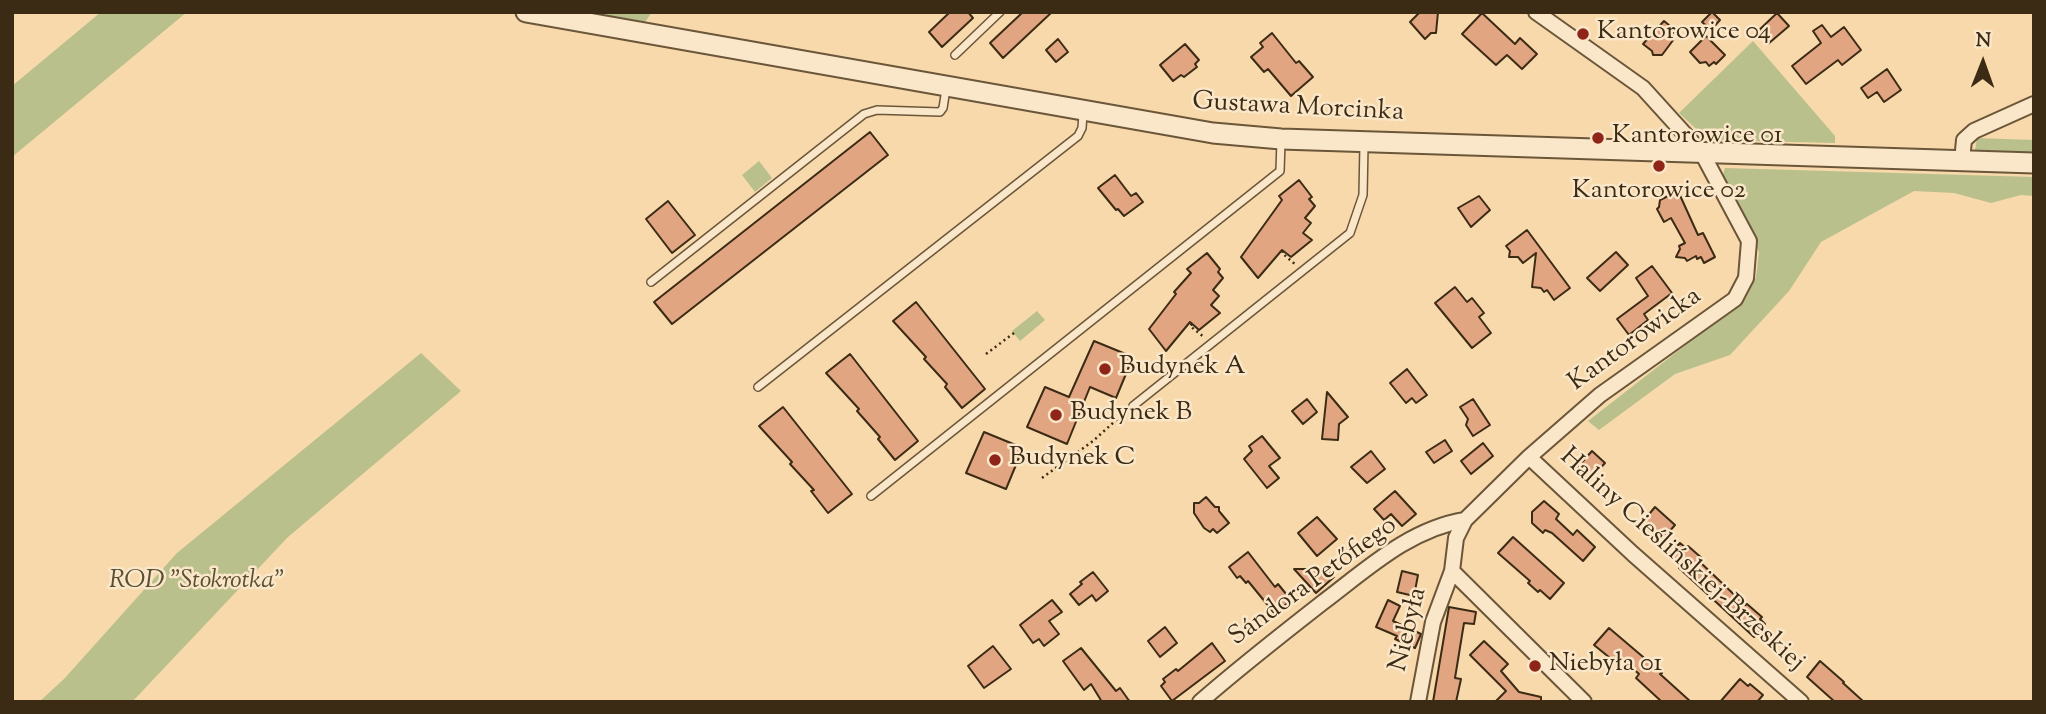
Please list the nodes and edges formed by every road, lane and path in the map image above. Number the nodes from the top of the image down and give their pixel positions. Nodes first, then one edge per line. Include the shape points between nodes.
1 (526, 12) edge
2 (1000, 12) edge
3 (1536, 12) edge
4 (955, 55) dead end
5 (946, 88) junction
6 (2034, 104) edge
7 (1083, 112) junction
8 (1281, 139) junction
9 (1364, 141) junction
10 (1702, 153) junction
11 (1962, 161) junction
12 (2034, 163) edge
13 (1283, 251) dead end
14 (1304, 270) junction
15 (650, 282) dead end
16 (1192, 324) dead end
17 (1014, 333) dead end
18 (1212, 344) junction
19 (986, 354) dead end
20 (758, 387) dead end
21 (1133, 406) joint
22 (1529, 457) junction
23 (1042, 478) dead end
24 (871, 496) dead end
25 (1465, 520) junction
26 (1452, 571) junction
27 (1200, 702) edge
28 (1418, 702) edge
29 (1584, 702) edge
30 (1801, 702) edge

1 - 5 street, Gustawa Morcinka
2 - 4 lane
3 - 10 street, Kantorowicka via 1643,88
5 - 7 street, Gustawa Morcinka
5 - 15 lane via 940,113 877,110 864,114
6 - 11 street via 1973,131 1964,140
7 - 8 street, Gustawa Morcinka via 1213,134
7 - 20 lane via 1078,135
8 - 9 street, Gustawa Morcinka
8 - 24 lane via 1280,171
9 - 10 street, Gustawa Morcinka
9 - 14 lane via 1363,195 1350,233
10 - 11 street, Gustawa Morcinka
10 - 22 street, Kantorowicka via 1748,241 1746,278 1735,299 1600,395
11 - 12 street, Gustawa Morcinka
13 - 14 path
14 - 18 lane
16 - 18 path
17 - 19 path
18 - 21 lane
21 - 23 path
22 - 25 street, Kantorowicka
22 - 30 street, Haliny Cieślińskiej-Brzeskiej
25 - 26 street, Kantorowicka via 1456,538
25 - 27 street, Sándora Petőfiego via 1395,547
26 - 28 street, Niebyła via 1433,622
26 - 29 street

